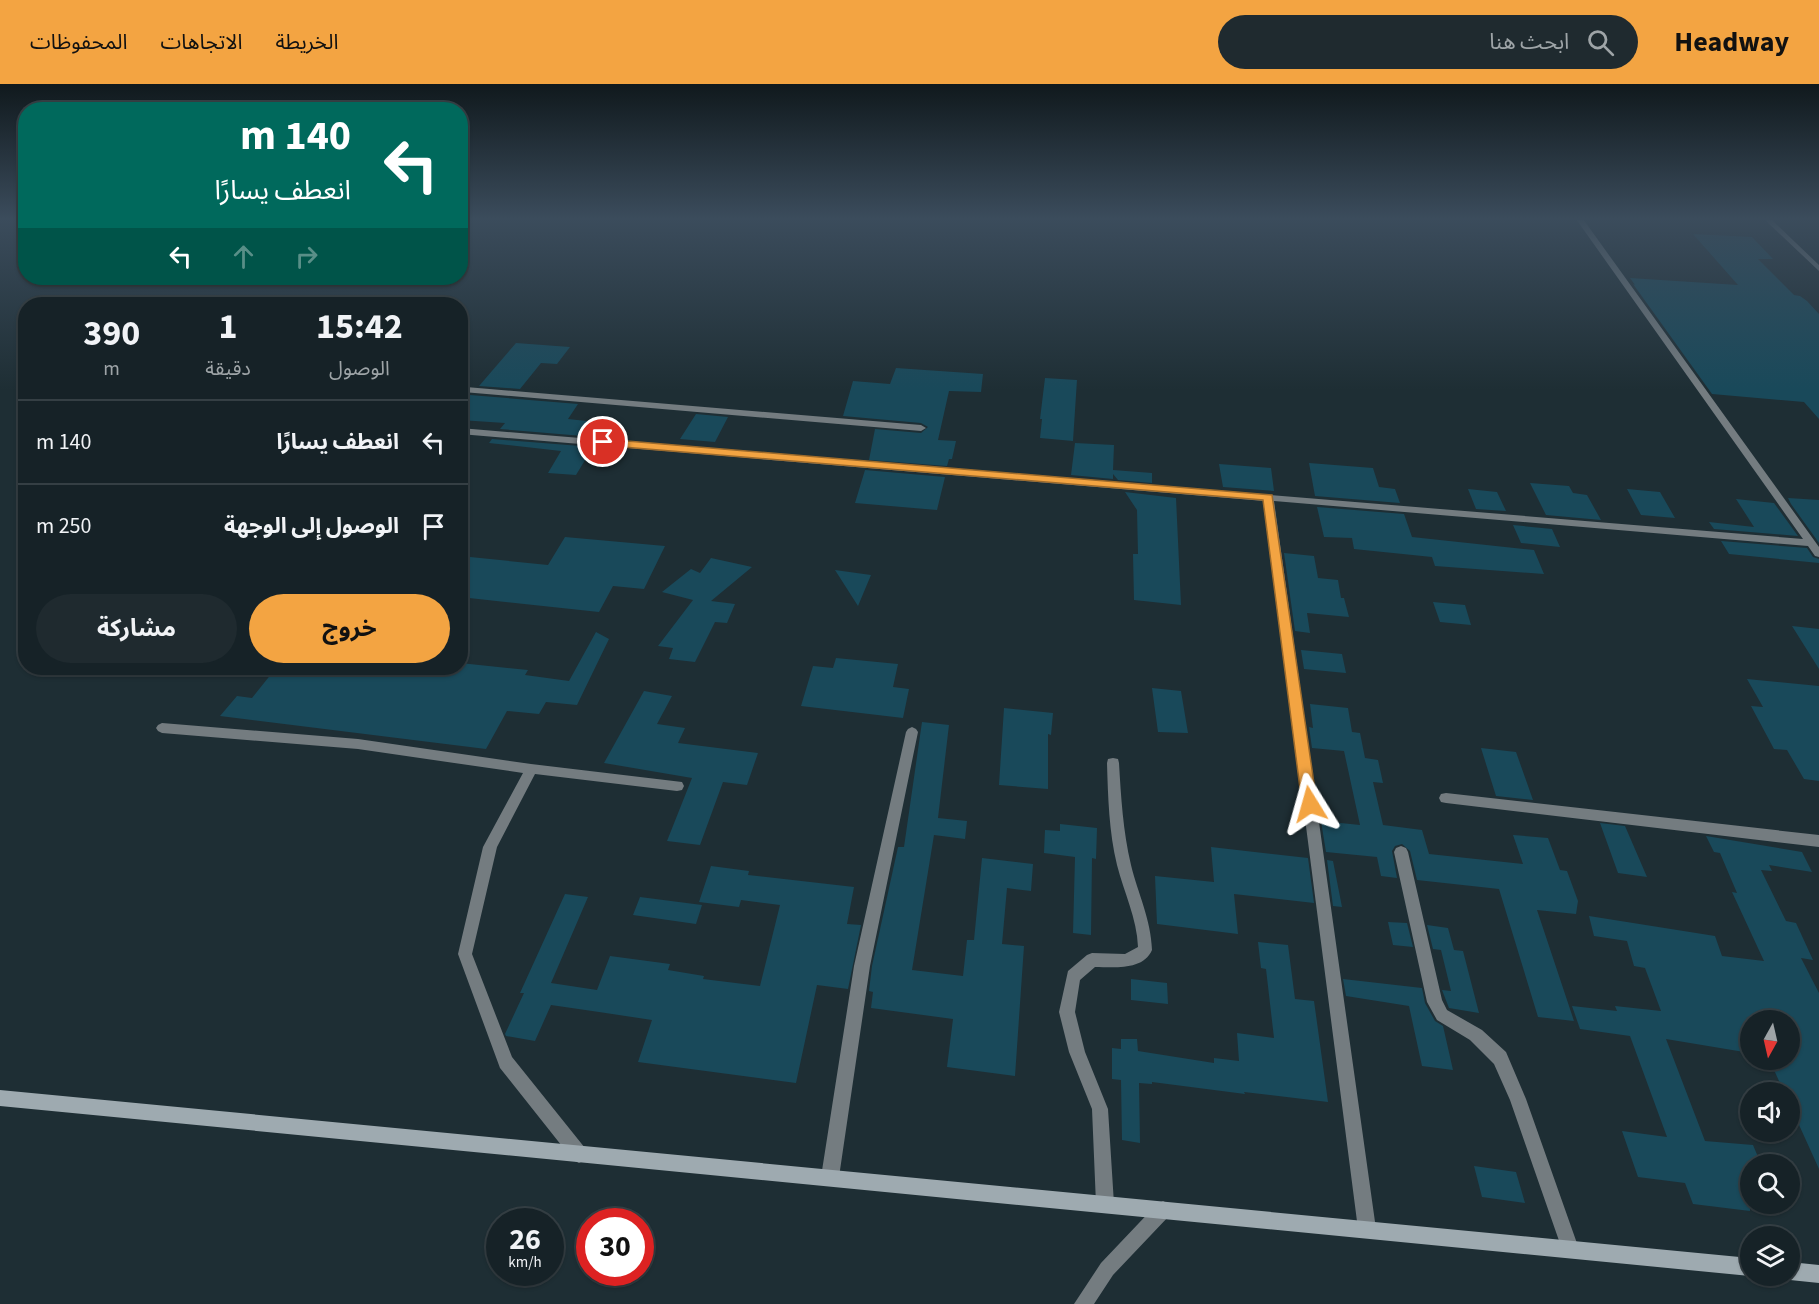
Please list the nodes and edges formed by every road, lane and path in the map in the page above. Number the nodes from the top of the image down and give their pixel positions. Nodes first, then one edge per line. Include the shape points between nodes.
1 (1620, 276) edge
2 (468, 390) edge
3 (921, 428) dead end
4 (468, 432) edge
5 (1268, 497) junction
6 (1811, 543) junction
7 (1819, 554) edge
8 (162, 728) dead end
9 (912, 732) dead end
10 (1113, 763) dead end
11 (531, 769) junction
12 (677, 786) dead end
13 (1446, 798) dead end
14 (1819, 841) edge
15 (1401, 852) dead end
16 (0, 1098) edge
17 (579, 1154) junction
18 (830, 1177) junction
19 (1105, 1204) junction
20 (1163, 1210) junction
21 (1367, 1229) junction
22 (1570, 1249) junction
23 (1740, 1266) edge
24 (1800, 1272) edge
25 (1819, 1274) edge
26 (1083, 1304) edge

1 - 6 street
2 - 3 street
4 - 5 street
5 - 6 street
5 - 21 street
6 - 7 street
8 - 11 street via 358,744
9 - 18 street via 862,966
10 - 19 street via 1120,848 1146,930 1144,950 1127,961 1092,960 1073,976 1067,1012 1077,1052 1100,1109
11 - 12 street
11 - 17 street via 490,847 465,954 506,1062
13 - 14 street
15 - 22 street via 1435,1002 1442,1015 1476,1035 1500,1058
16 - 17 main road
17 - 18 main road
18 - 19 main road
19 - 20 main road
20 - 21 main road
20 - 26 street via 1107,1269
21 - 22 main road
22 - 23 main road
24 - 25 main road

